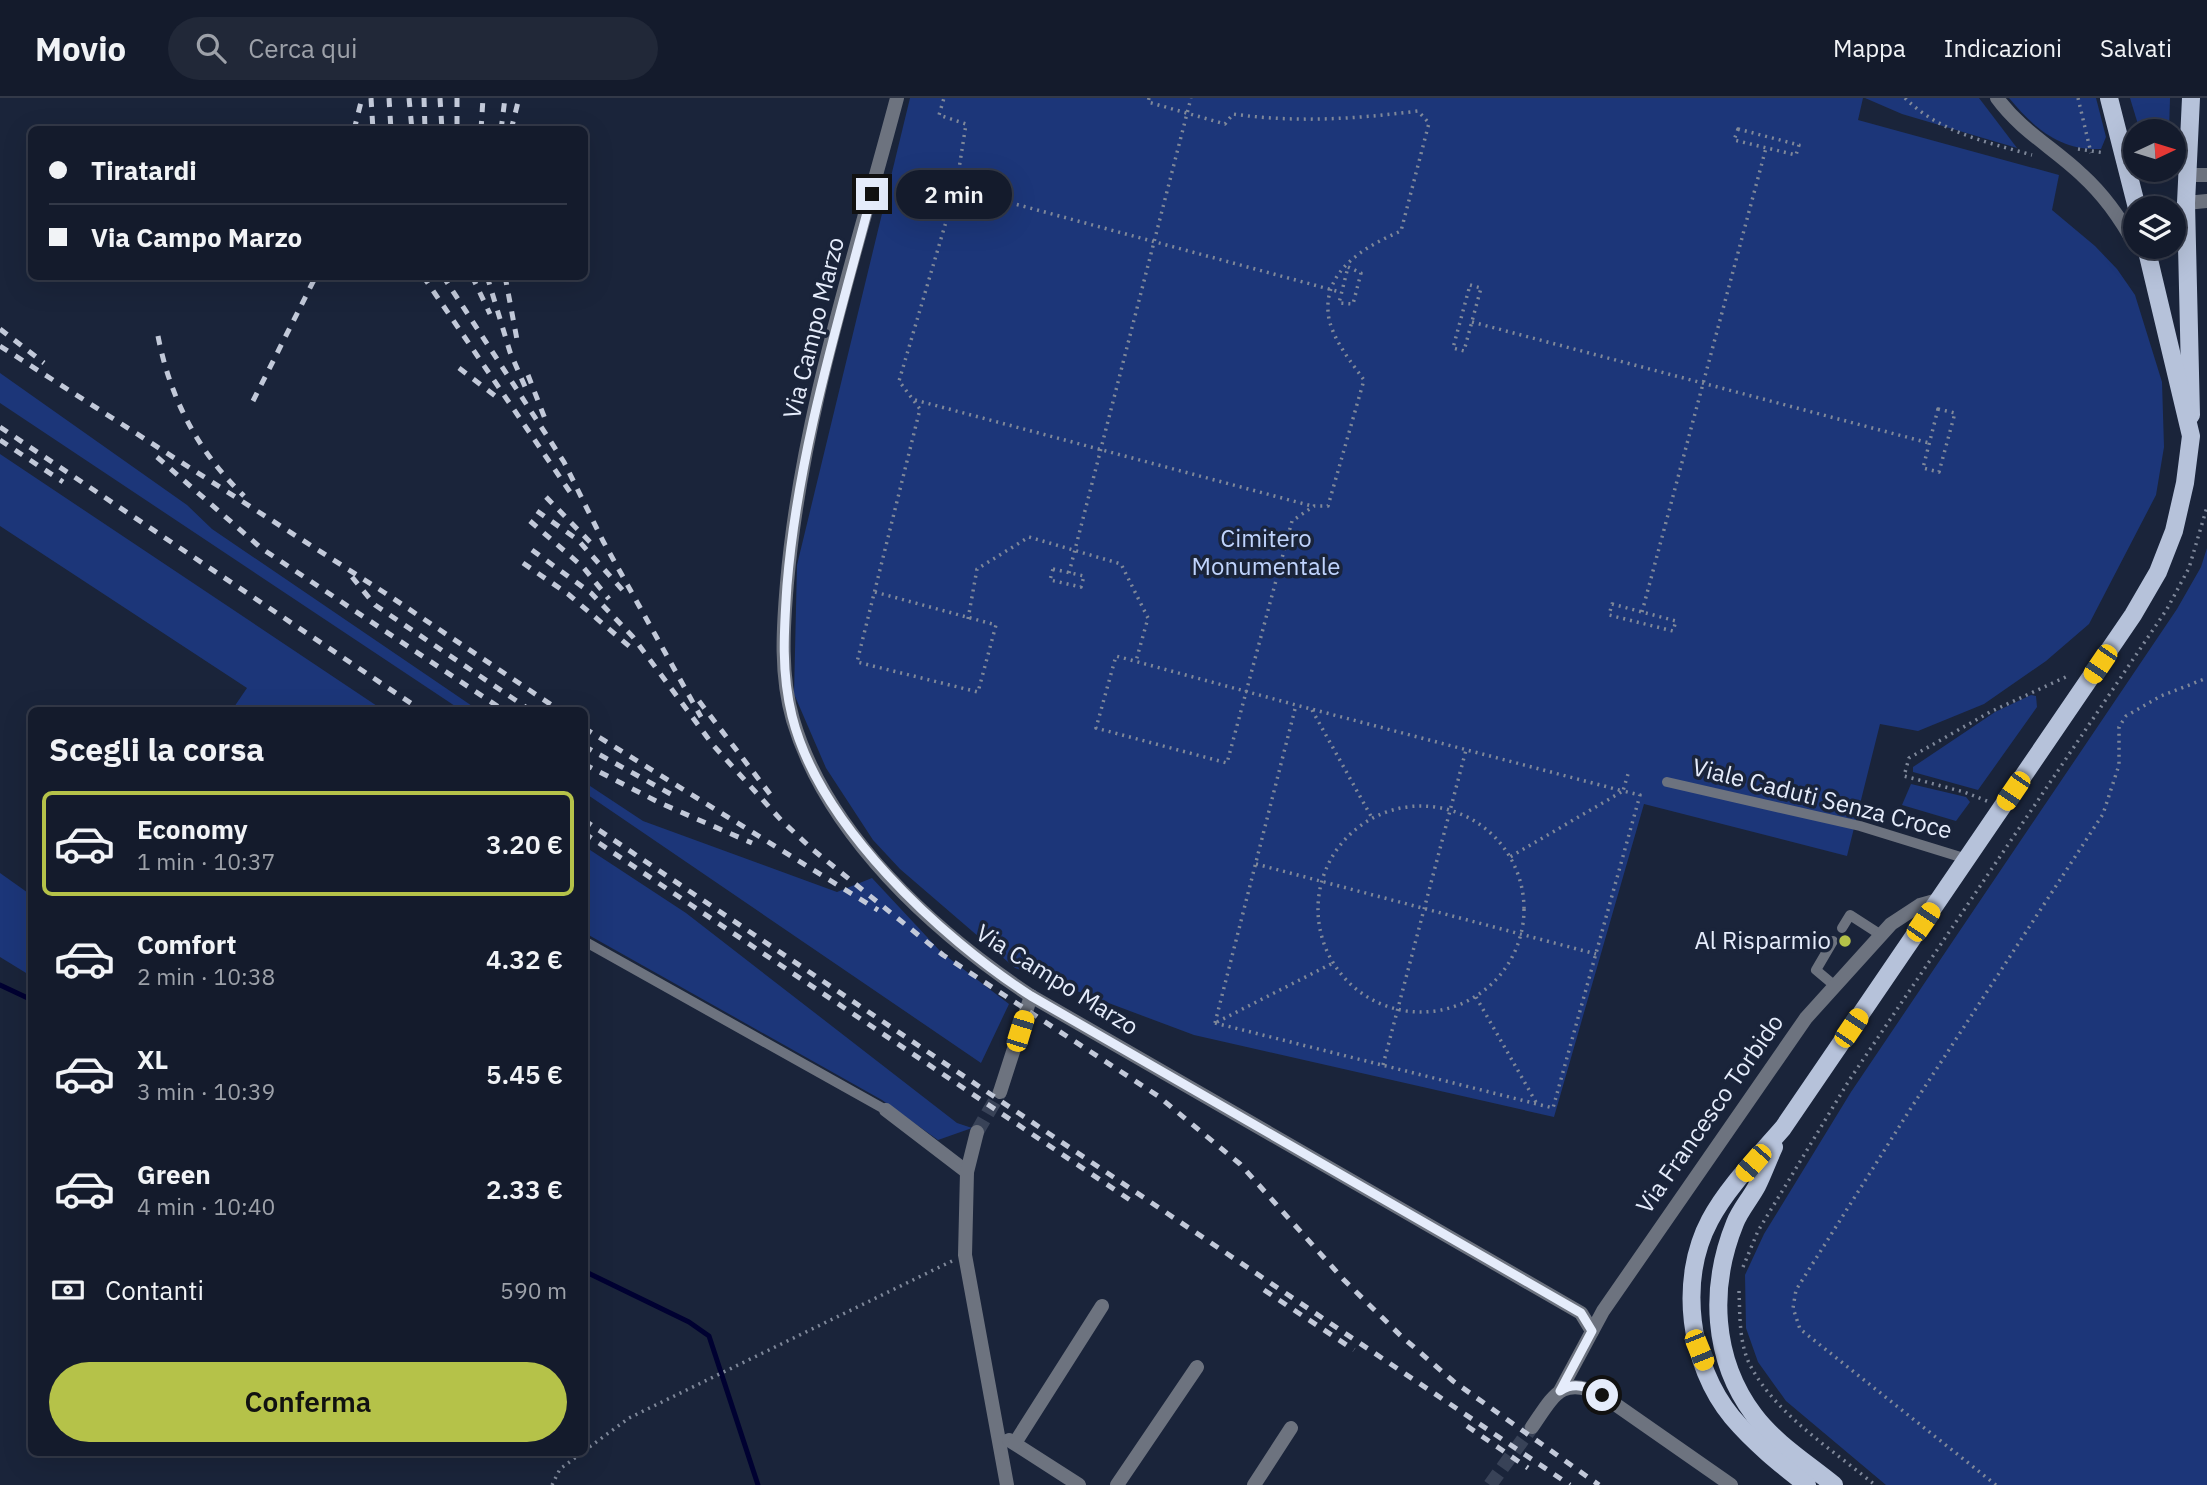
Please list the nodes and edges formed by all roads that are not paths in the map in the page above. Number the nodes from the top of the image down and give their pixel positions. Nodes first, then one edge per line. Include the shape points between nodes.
1 (897, 98) edge
2 (1997, 98) edge
3 (2109, 98) edge
4 (2191, 98) edge
5 (2187, 174) junction
6 (2207, 174) edge
7 (2134, 196) edge
8 (2207, 201) edge
9 (2186, 203) junction
10 (2123, 227) edge
11 (2142, 259) edge
12 (2149, 259) edge
13 (2155, 281) junction
14 (2191, 436) junction
15 (1667, 782) dead end
16 (1967, 859) junction
17 (1938, 900) junction
18 (1842, 928) dead end
19 (1881, 934) junction
20 (1833, 941) dead end
21 (588, 943) edge
22 (1835, 986) junction
23 (1031, 996) junction
24 (1000, 1092) tunnel mouth
25 (886, 1110) joint
26 (1783, 1128) junction
27 (977, 1132) tunnel mouth
28 (967, 1172) junction
29 (1102, 1306) dead end
30 (1592, 1331) junction
31 (1197, 1367) dead end
32 (1560, 1391) junction
33 (1532, 1427) tunnel mouth
34 (1291, 1428) dead end
35 (998, 1435) junction
36 (1015, 1443) junction
37 (1007, 1485) edge
38 (1079, 1485) edge
39 (1117, 1485) edge
40 (1254, 1485) edge
41 (1731, 1485) edge
42 (1807, 1485) edge
43 (1834, 1485) edge

1 - 23 street, Via Campo Marzo via 811,426 791,544 784,674 806,759 862,844 912,903 947,935
2 - 10 street via 2026,131 2102,195
3 - 7 main road
4 - 5 main road
5 - 6 street
5 - 9 main road
8 - 9 street
9 - 14 main road
11 - 13 street
12 - 13 main road
13 - 14 main road
14 - 16 main road via 2185,483 2166,551 2133,615
15 - 16 lane, Viale Caduti Senza Croce via 1860,826
16 - 17 main road
17 - 19 street, Via Francesco Torbido via 1920,905
17 - 26 main road
18 - 19 lane via 1850,915
19 - 22 street, Via Francesco Torbido
20 - 22 lane via 1816,970
21 - 25 lane
22 - 30 street, Via Francesco Torbido via 1806,1018
23 - 24 street
23 - 30 street, Via Campo Marzo via 1581,1313
25 - 28 street
26 - 42 main road via 1710,1220 1696,1259 1690,1305 1699,1350 1730,1415 1764,1451
26 - 43 main road via 1735,1221 1717,1296 1718,1333 1735,1385 1755,1415
27 - 28 street
28 - 35 street via 965,1255
29 - 36 street
30 - 32 street, Via Francesco Torbido
31 - 39 street
32 - 33 street, Via Francesco Torbido
32 - 41 street via 1583,1386 1602,1395
34 - 40 street
35 - 36 street
35 - 37 street
36 - 38 street

